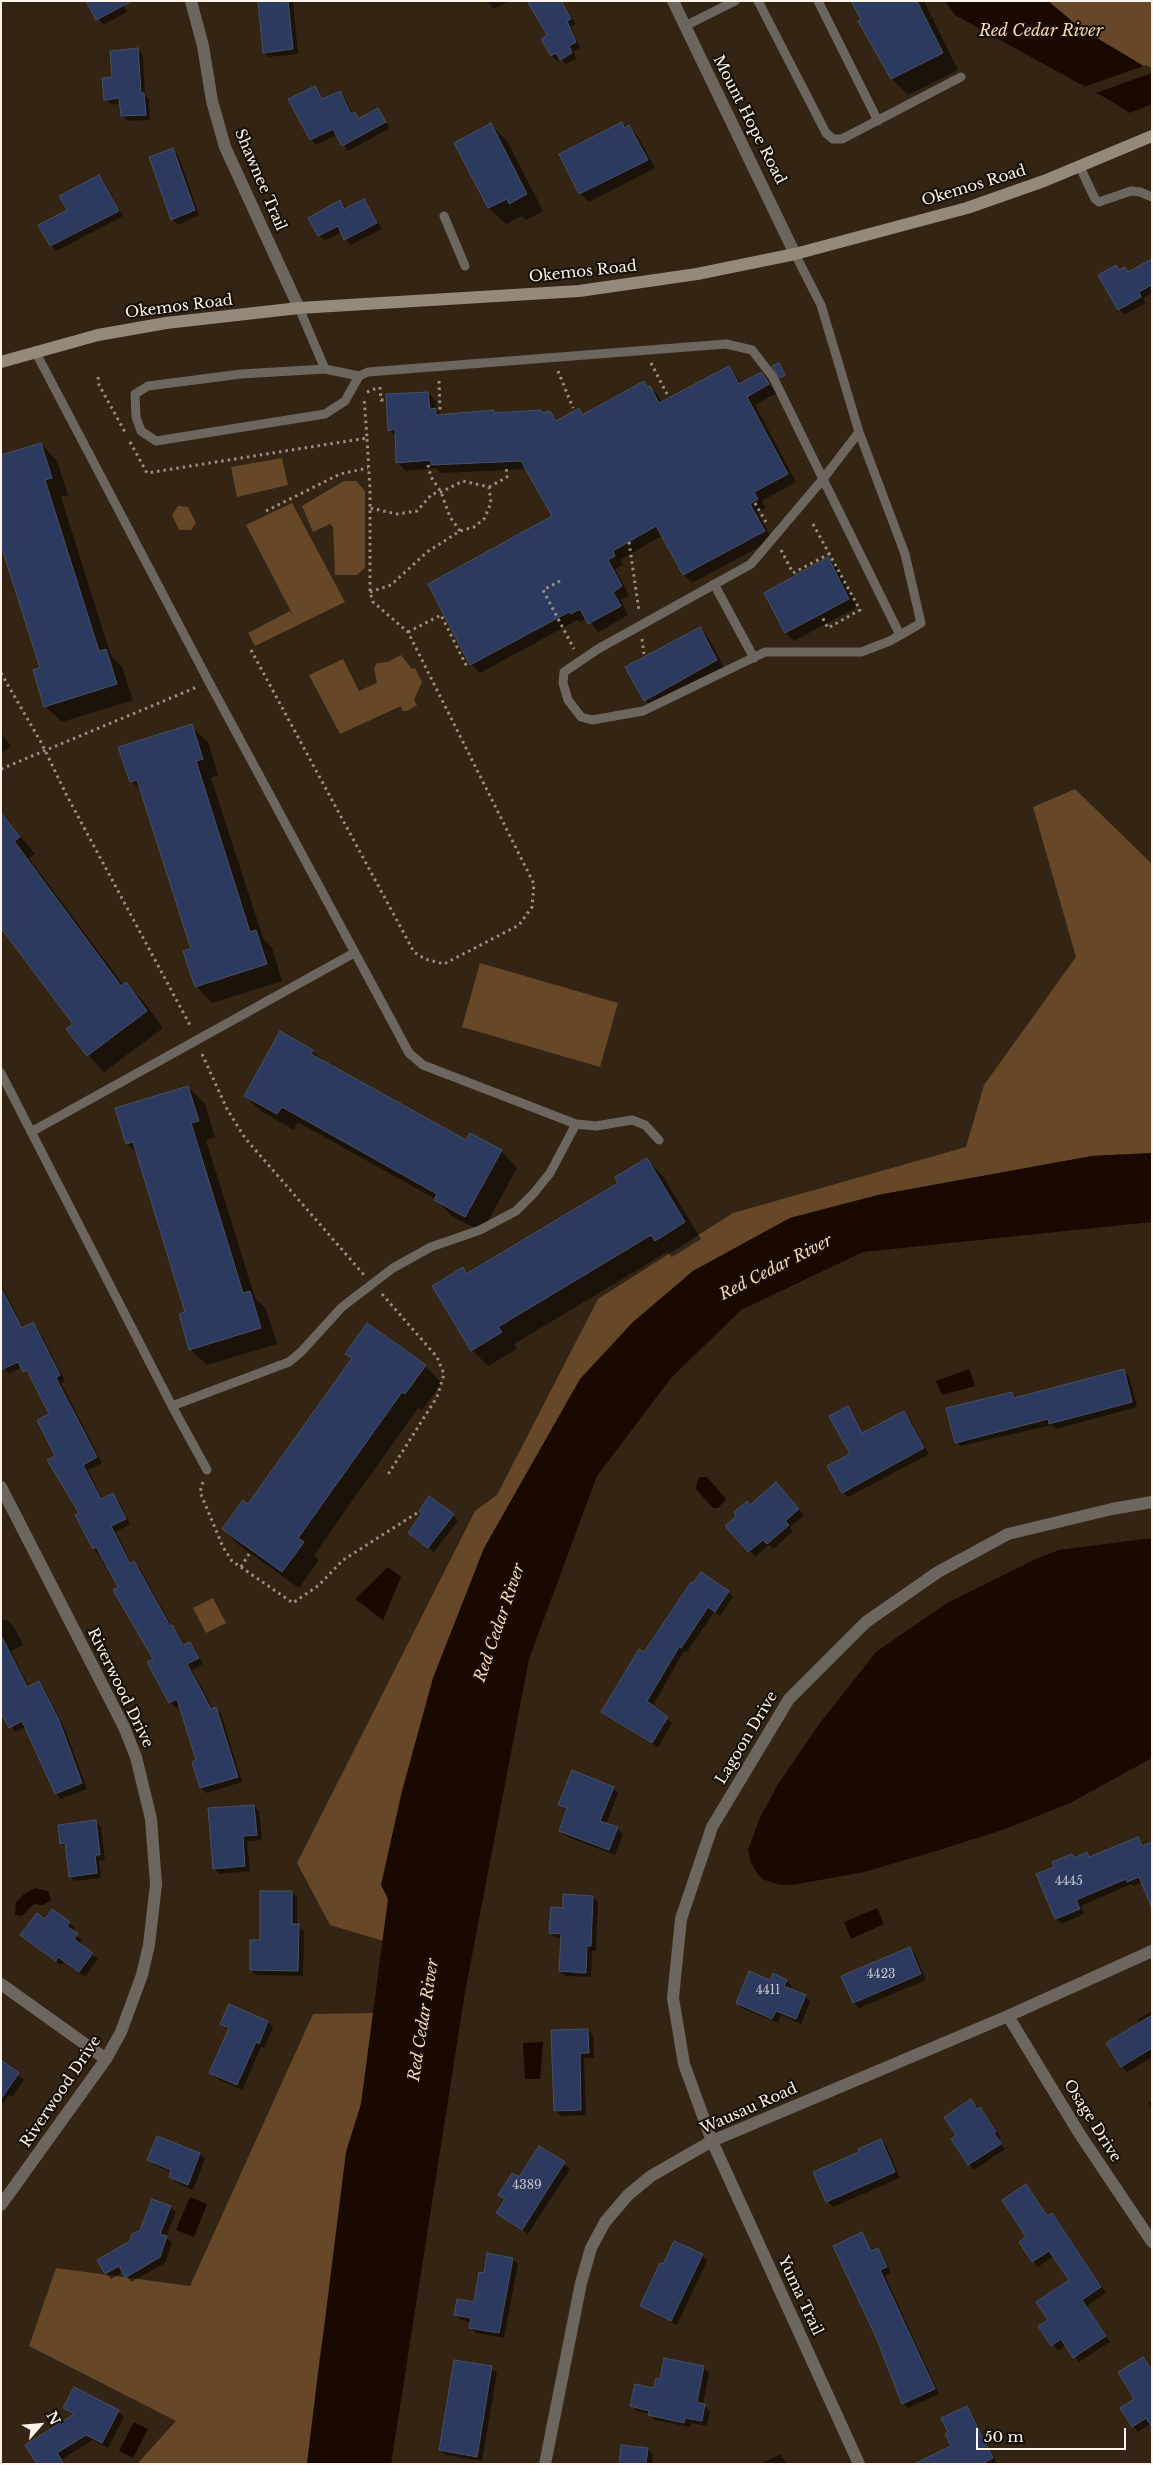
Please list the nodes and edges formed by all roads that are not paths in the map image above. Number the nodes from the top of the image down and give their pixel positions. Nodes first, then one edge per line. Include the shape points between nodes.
1 (191, 1) edge
2 (673, 1) edge
3 (735, 1) edge
4 (758, 1) edge
5 (818, 1) edge
6 (685, 26) junction
7 (962, 77) dead end
8 (878, 121) junction
9 (1152, 136) edge
10 (1080, 167) junction
11 (1152, 197) edge
12 (444, 216) dead end
13 (795, 254) junction
14 (465, 266) dead end
15 (299, 308) junction
16 (35, 351) junction
17 (1, 362) edge
18 (325, 370) junction
19 (359, 376) junction
20 (859, 432) junction
21 (823, 479) junction
22 (714, 584) junction
23 (900, 635) junction
24 (754, 658) junction
25 (354, 953) junction
26 (1, 1073) edge
27 (576, 1124) junction
28 (31, 1132) junction
29 (659, 1140) dead end
30 (172, 1406) junction
31 (207, 1470) road end
32 (1, 1487) edge
33 (1152, 1502) edge
34 (1152, 1951) edge
35 (1, 1984) edge
36 (1008, 2016) junction
37 (106, 2059) junction
38 (712, 2141) junction
39 (1, 2205) edge
40 (1152, 2242) edge
41 (545, 2464) edge
42 (859, 2464) edge

1 - 15 street, Shawnee Trail via 225,147
2 - 6 street, Mount Hope Road
3 - 6 lane
4 - 8 lane via 828,137 842,139
5 - 8 lane
6 - 13 street, Mount Hope Road
7 - 8 lane
9 - 10 main road, Okemos Road
10 - 11 lane via 1099,202 1131,191
10 - 13 main road, Okemos Road via 967,208
12 - 14 lane
13 - 15 main road, Okemos Road via 697,274 579,291
13 - 20 lane via 821,305
15 - 16 main road, Okemos Road via 132,329
15 - 18 lane
16 - 17 main road, Okemos Road
16 - 25 lane
18 - 19 lane
18 - 19 lane via 241,374 148,386 135,394 136,417 141,431 156,440 325,414 345,401
19 - 21 lane via 368,372 442,364 726,344 752,350 773,377
20 - 21 lane
20 - 23 lane via 905,554 921,623
21 - 22 lane via 750,564
21 - 23 lane
22 - 24 lane
22 - 24 lane via 564,672 563,683 568,700 581,717 592,720 643,712
23 - 24 lane via 861,652 765,652
25 - 27 lane via 416,1061
25 - 28 lane
26 - 28 lane
27 - 29 lane via 610,1125 632,1120 646,1125
27 - 30 lane via 550,1172 516,1211 480,1230 431,1247 393,1268 342,1307 289,1362
28 - 30 lane
30 - 31 lane
32 - 37 street, Riverwood Drive via 124,1727 145,1788 151,1819 156,1884 149,1945 132,2004
33 - 38 street, Lagoon Drive via 1008,1534 938,1572 866,1622 788,1699 712,1827 681,1919 673,1998 684,2064
34 - 36 street, Wausau Road
35 - 37 street
36 - 38 street, Wausau Road
36 - 40 street, Osage Drive via 1079,2133
37 - 39 street, Riverwood Drive
38 - 41 street, Wausau Road via 651,2176 628,2195 605,2222 591,2248
38 - 42 street, Yuma Trail

